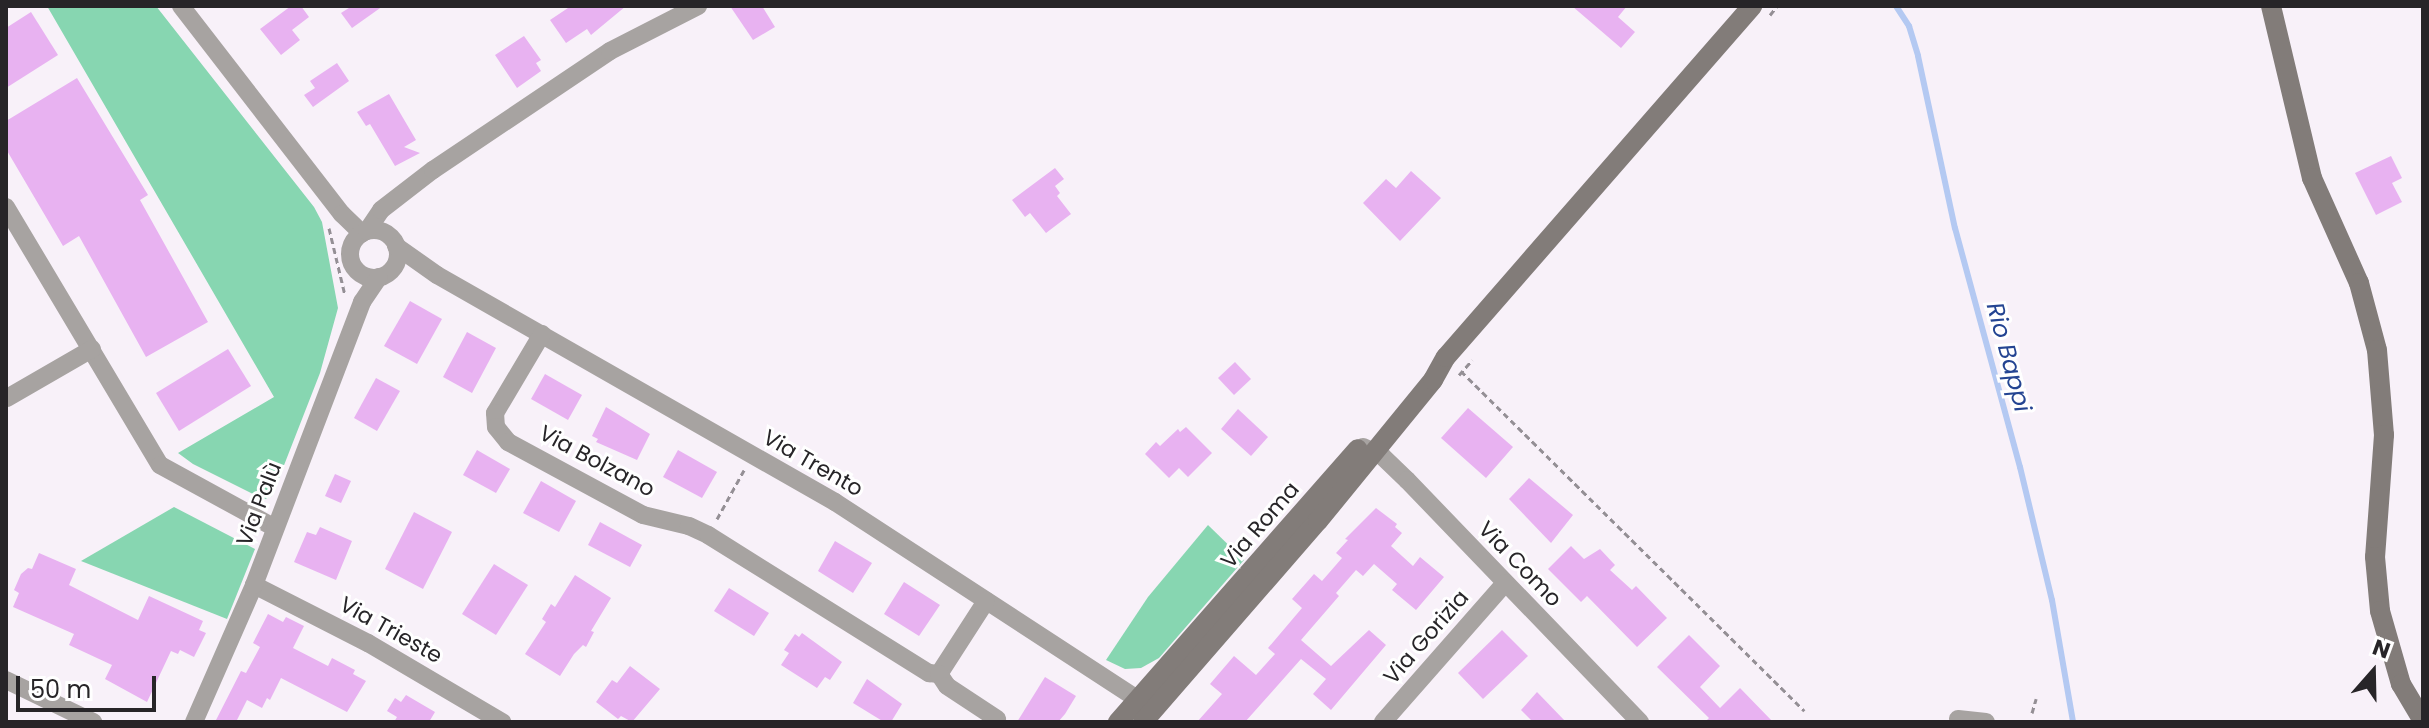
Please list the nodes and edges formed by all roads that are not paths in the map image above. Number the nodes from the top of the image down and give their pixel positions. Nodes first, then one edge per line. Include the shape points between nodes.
1 (181, 6) edge
2 (698, 6) edge
3 (1752, 6) edge
4 (2271, 6) edge
5 (395, 201) junction
6 (6, 207) edge
7 (342, 214) junction
8 (365, 232) junction
9 (392, 240) junction
10 (352, 259) junction
11 (385, 273) junction
12 (437, 275) junction
13 (362, 302) junction
14 (542, 334) junction
15 (92, 349) junction
16 (7, 398) edge
17 (1367, 448) junction
18 (275, 528) junction
19 (1505, 583) junction
20 (254, 585) junction
21 (986, 601) junction
22 (939, 674) junction
23 (6, 680) edge
24 (1145, 710) edge
25 (997, 719) dead end
26 (1958, 719) dead end
27 (2423, 721) edge
28 (93, 722) edge
29 (194, 722) edge
30 (502, 722) edge
31 (1118, 722) edge
32 (1383, 722) edge
33 (1640, 722) edge
34 (1986, 722) edge

1 - 7 street
2 - 5 street via 610,51
3 - 17 street, Via Roma via 1443,361 1433,380
4 - 27 street via 2312,178 2359,283 2377,350 2384,435 2375,557 2380,611 2401,684
5 - 8 street
5 - 9 street, Via Palù
6 - 15 street
7 - 8 street
7 - 10 street
8 - 9 street
8 - 10 street
9 - 11 street, Via Palù via 397,258
9 - 12 street, Via Trento
10 - 11 street via 365,276
10 - 13 street
11 - 12 street, Via Trento
11 - 13 street, Via Palù
12 - 14 street, Via Trento
13 - 18 street, Via Palù
14 - 21 street, Via Trento via 835,502
14 - 22 street, Via Bolzano via 495,413 496,427 508,442 643,515 708,535 929,673
15 - 16 street
15 - 18 street via 160,465
17 - 19 street, Via Como via 1407,480
17 - 24 street, Via Roma via 1318,521
18 - 20 street, Via Palù
19 - 32 street, Via Gorizia
19 - 33 street, Via Como
20 - 29 street, Via Palù
20 - 30 street, Via Trieste via 368,643
21 - 22 street
21 - 24 street, Via Trento
22 - 25 street, Via Bolzano via 947,686
23 - 28 street
24 - 31 street, Via Roma
26 - 34 street

